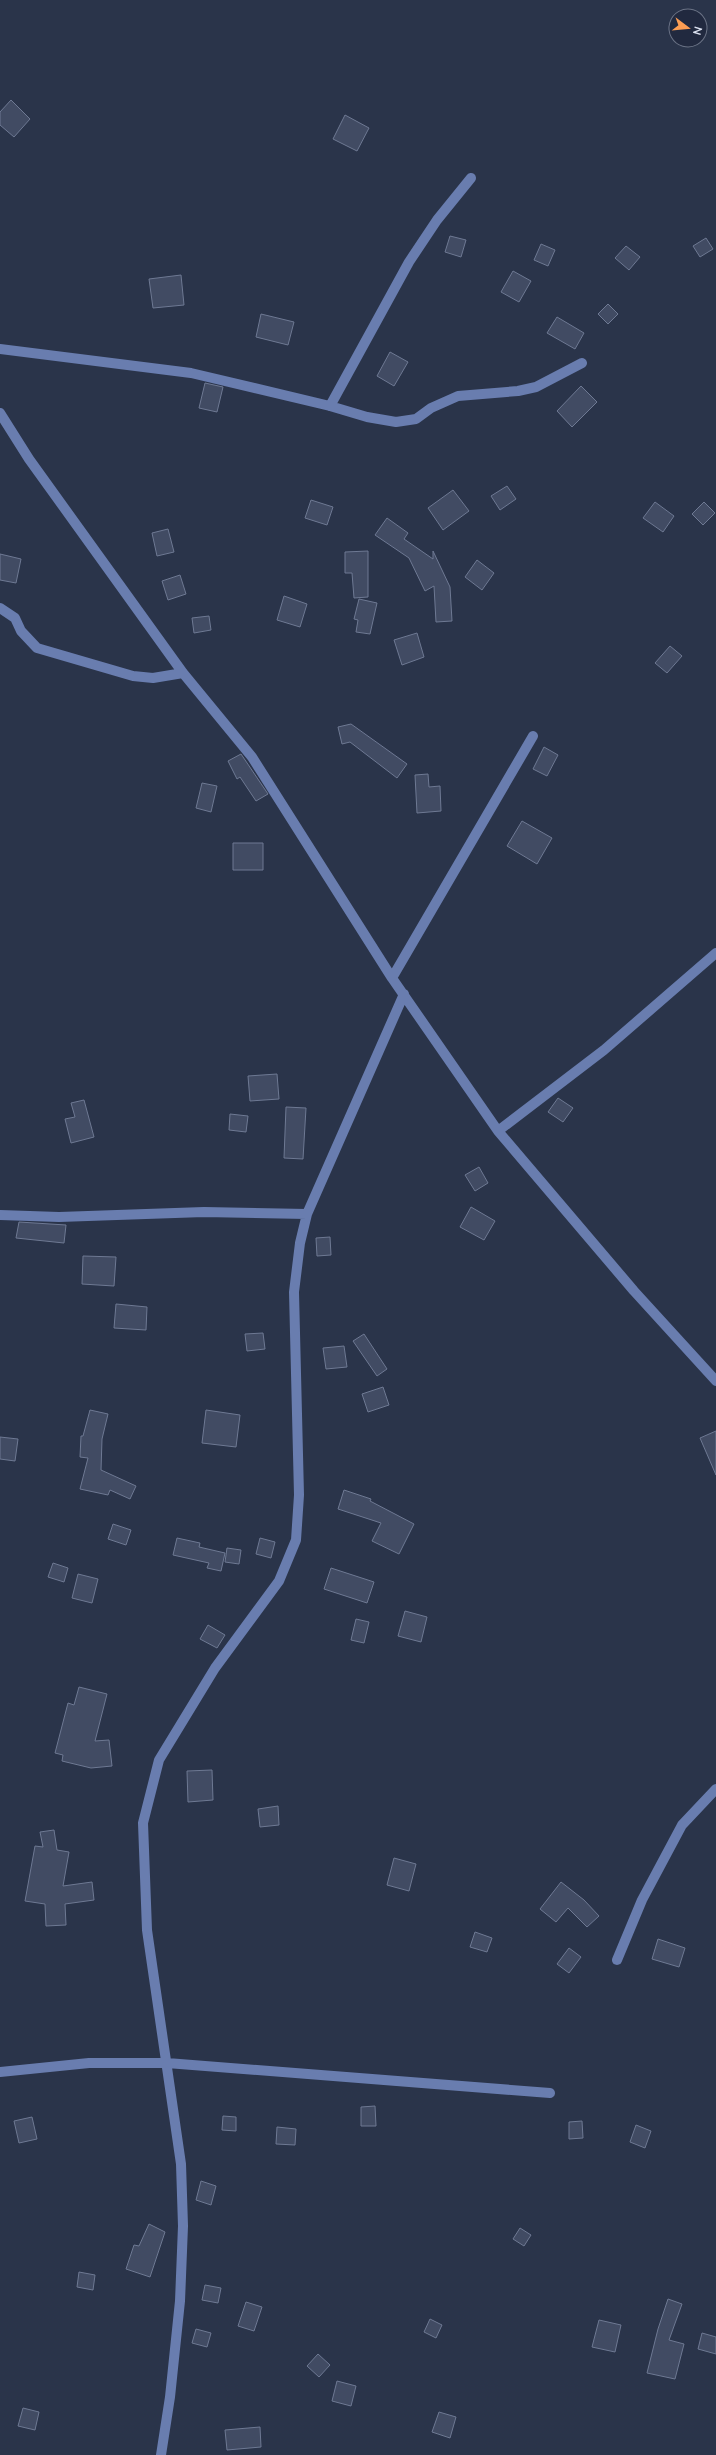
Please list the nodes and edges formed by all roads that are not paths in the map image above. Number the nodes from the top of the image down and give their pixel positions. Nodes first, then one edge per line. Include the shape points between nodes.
1 (471, 178) dead end
2 (0, 349) edge
3 (582, 363) dead end
4 (330, 406) junction
5 (0, 413) edge
6 (0, 608) edge
7 (183, 673) junction
8 (533, 736) dead end
9 (716, 953) edge
10 (392, 978) junction
11 (404, 994) junction
12 (498, 1131) junction
13 (307, 1214) junction
14 (0, 1215) edge
15 (716, 1381) edge
16 (716, 1790) edge
17 (617, 1960) dead end
18 (167, 2063) junction
19 (0, 2072) edge
20 (550, 2094) dead end
21 (161, 2455) edge

1 - 4 street via 437,220 409,262
2 - 4 street via 191,374
3 - 4 street via 536,387 458,396 406,422 367,417
5 - 7 street via 29,459
6 - 7 street via 15,618 21,630 37,648 133,676 153,678
7 - 10 street via 252,757
8 - 10 street
9 - 12 street via 604,1050
10 - 11 street
11 - 12 street
11 - 13 street
12 - 15 street
13 - 14 street via 204,1212 59,1218
13 - 18 street via 300,1243 294,1292 299,1495 296,1540 279,1582 215,1668 159,1760 143,1823 148,1930
16 - 17 street via 682,1825 642,1900
18 - 19 street via 88,2063
18 - 20 street
18 - 21 street via 181,2164 183,2226 180,2301

